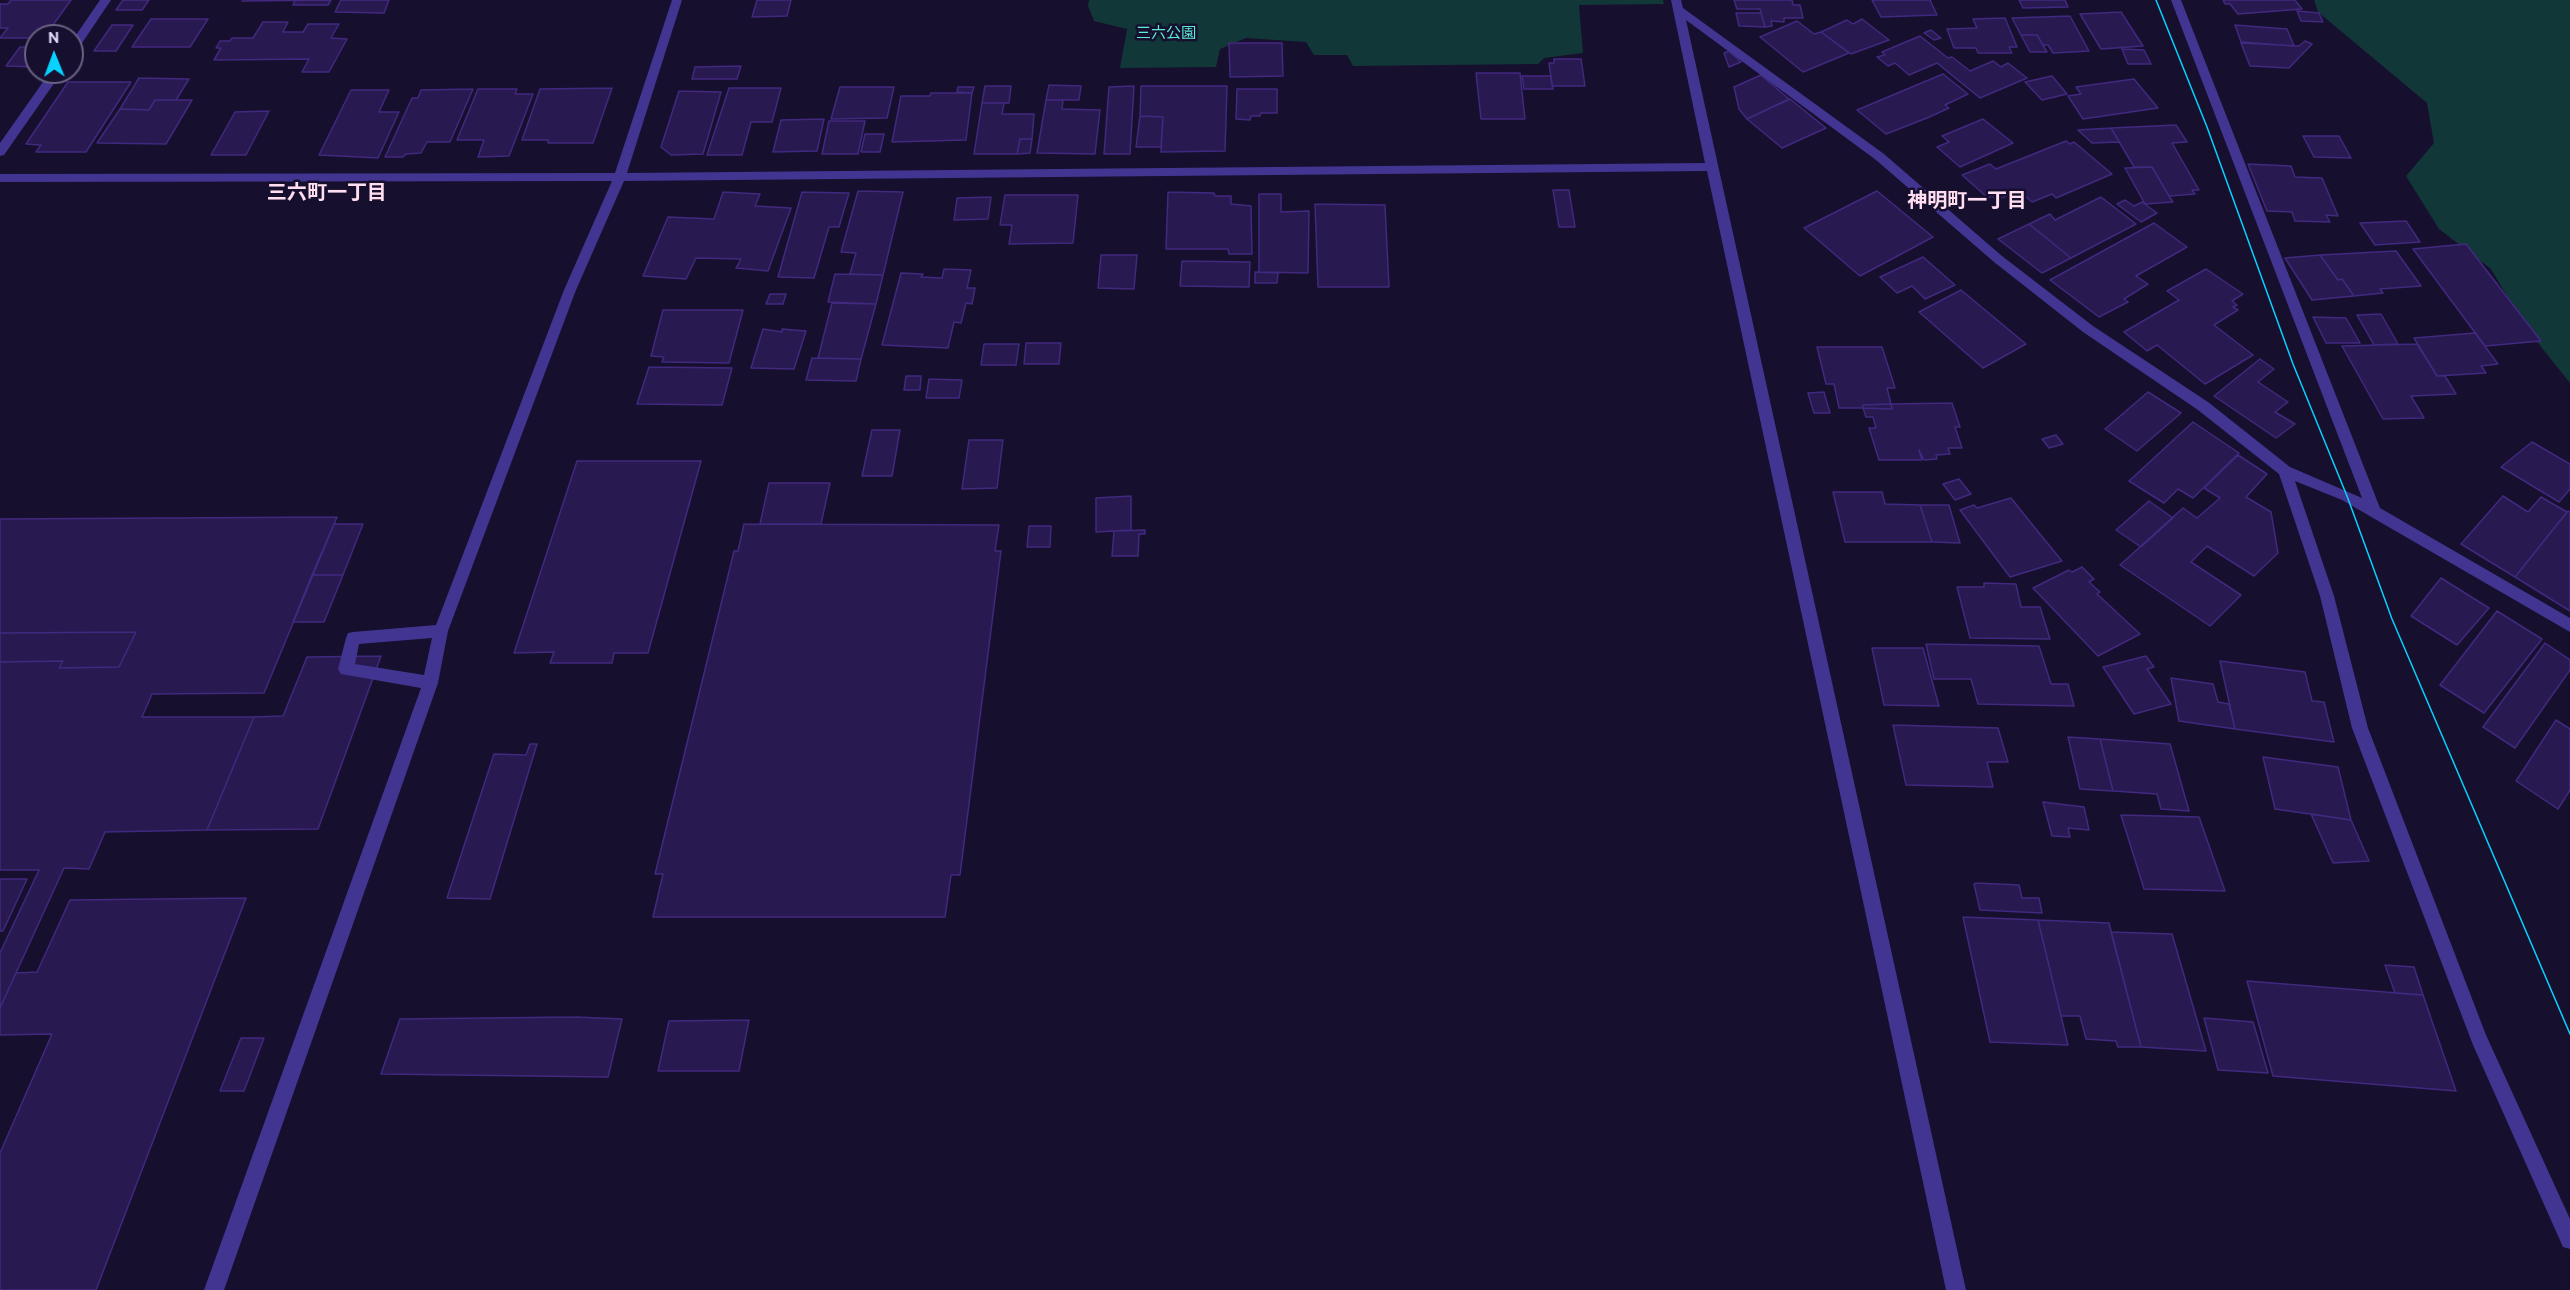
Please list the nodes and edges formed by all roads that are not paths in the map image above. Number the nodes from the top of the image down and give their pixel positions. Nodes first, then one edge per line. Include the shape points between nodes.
1 (106, 0) edge
2 (677, 0) edge
3 (2176, 0) edge
4 (1678, 5) edge
5 (84, 32) edge
6 (48, 84) edge
7 (0, 152) edge
8 (1714, 167) junction
9 (620, 177) junction
10 (0, 178) edge
11 (2285, 471) junction
12 (2374, 512) junction
13 (2570, 626) edge
14 (441, 631) junction
15 (430, 683) junction
16 (2570, 1240) edge
17 (214, 1290) edge
18 (1956, 1290) edge

1 - 5 street
2 - 9 street
3 - 12 street
4 - 8 street
4 - 11 street via 1880,157 1998,259 2088,329 2203,406
6 - 7 street
8 - 9 street
8 - 18 street
9 - 10 street
9 - 14 street via 570,290
11 - 12 street via 2347,496
11 - 16 street via 2327,596 2360,728 2479,1039
12 - 13 street
14 - 15 street
14 - 15 street via 354,638 346,669
15 - 17 street

